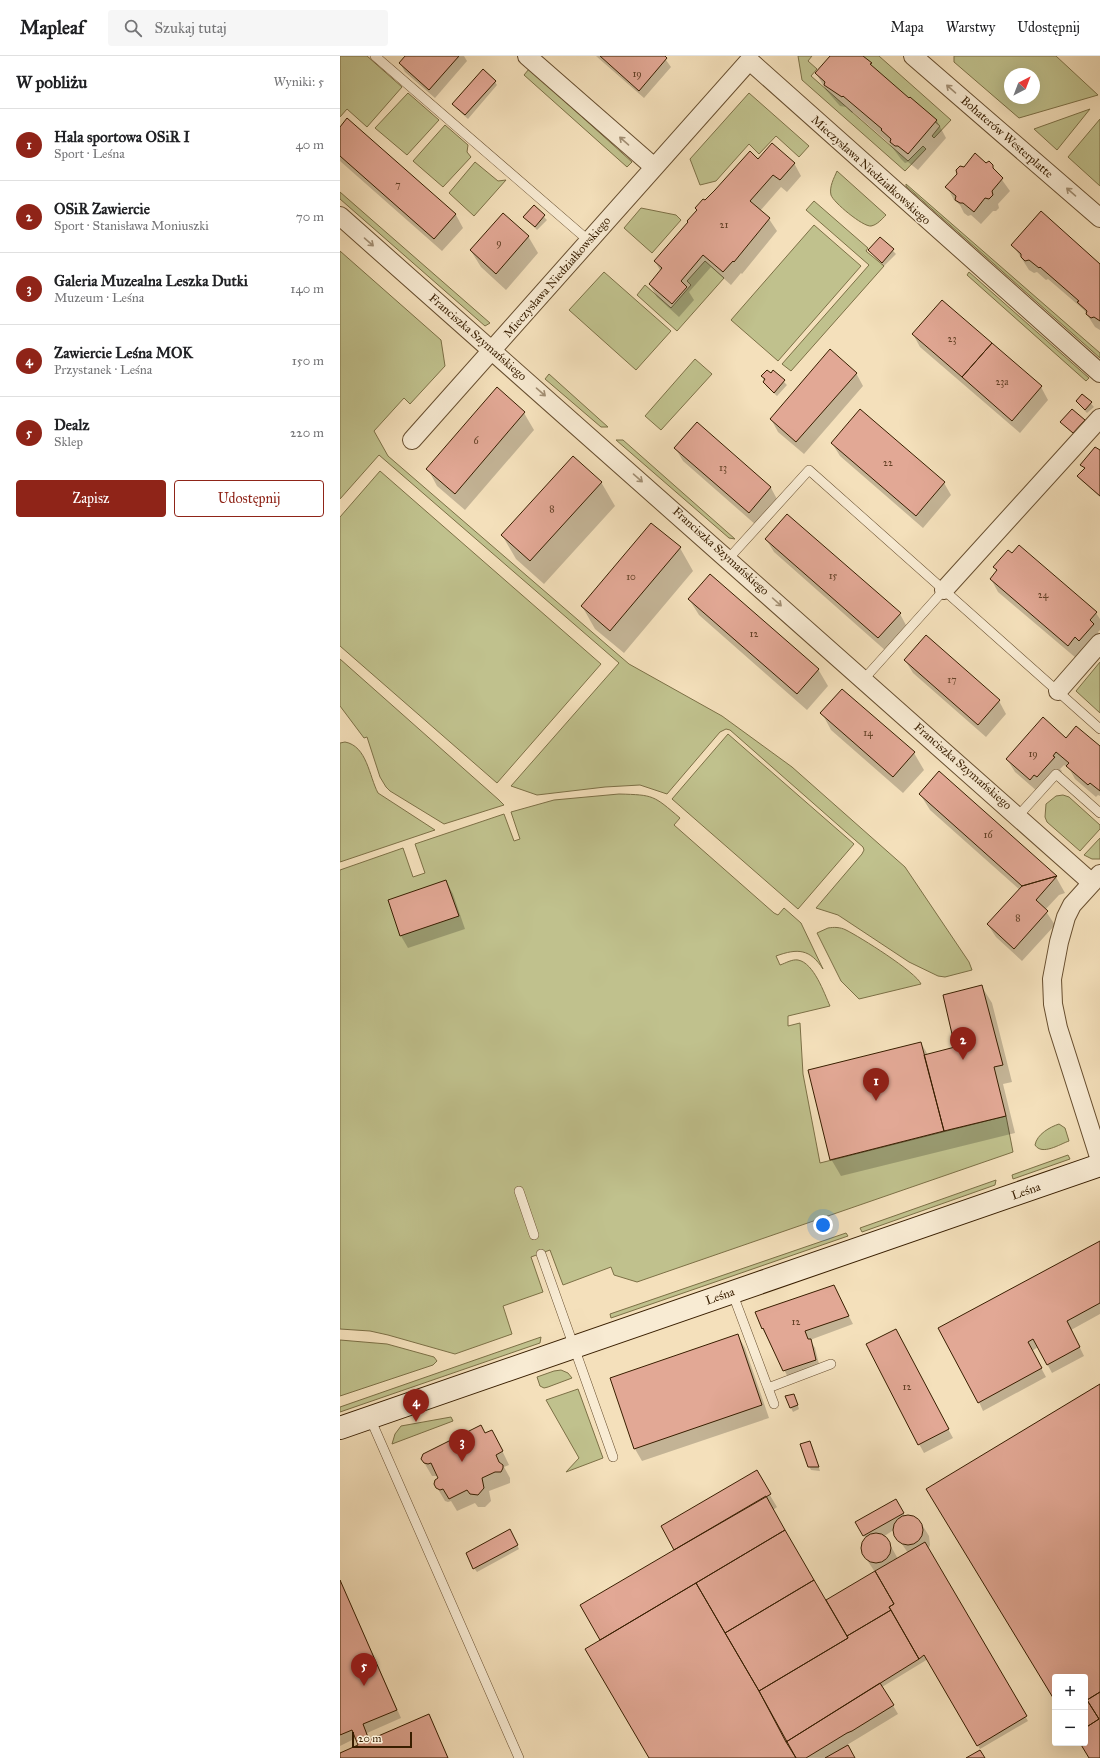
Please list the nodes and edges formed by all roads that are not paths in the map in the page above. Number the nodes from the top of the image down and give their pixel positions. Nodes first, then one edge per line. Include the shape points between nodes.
1 (375, 56) edge
2 (527, 56) edge
3 (913, 56) edge
4 (757, 60) edge
5 (654, 167) junction
6 (340, 216) edge
7 (1100, 218) edge
8 (589, 241) junction
9 (493, 350) junction
10 (1100, 373) edge
11 (1100, 418) edge
12 (412, 440) dead end
13 (729, 558) junction
14 (944, 590) junction
15 (1100, 643) edge
16 (864, 679) junction
17 (1058, 691) junction
18 (1100, 730) edge
19 (1100, 814) edge
20 (1018, 815) junction
21 (1097, 882) edge
22 (1100, 1160) edge
23 (1100, 1165) edge
24 (519, 1191) dead end
25 (534, 1235) dead end
26 (541, 1254) dead end
27 (732, 1292) junction
28 (573, 1347) junction
29 (831, 1364) dead end
30 (768, 1388) junction
31 (774, 1404) dead end
32 (370, 1418) junction
33 (340, 1428) edge
34 (613, 1457) dead end
35 (519, 1758) edge

1 - 8 lane
5 -> 2 street
7 -> 3 street, Bohaterów Westerplatte
4 - 5 street, Mieczysława Niedziałkowskiego via 742,66
4 - 10 street, Mieczysława Niedziałkowskiego
5 - 8 street, Mieczysława Niedziałkowskiego
6 -> 9 street, Franciszka Szymańskiego
8 - 9 street, Mieczysława Niedziałkowskiego
9 - 12 street, Mieczysława Niedziałkowskiego
9 -> 13 street, Franciszka Szymańskiego
11 - 14 street
13 - 14 lane via 809,470
13 -> 16 street, Franciszka Szymańskiego
14 - 16 lane
14 - 17 lane
15 - 17 street
16 - 20 street, Franciszka Szymańskiego
17 - 18 lane
19 - 20 lane via 1056,774
20 - 21 street, Franciszka Szymańskiego
21 - 22 street via 1072,905 1066,917 1053,967 1052,1004
23 - 27 street, Leśna
24 - 25 lane
26 - 28 lane
27 - 28 street, Leśna
27 - 30 lane
28 - 32 street, Leśna
28 - 34 lane
29 - 30 lane
30 - 31 lane
32 - 33 street, Leśna
32 - 35 lane

